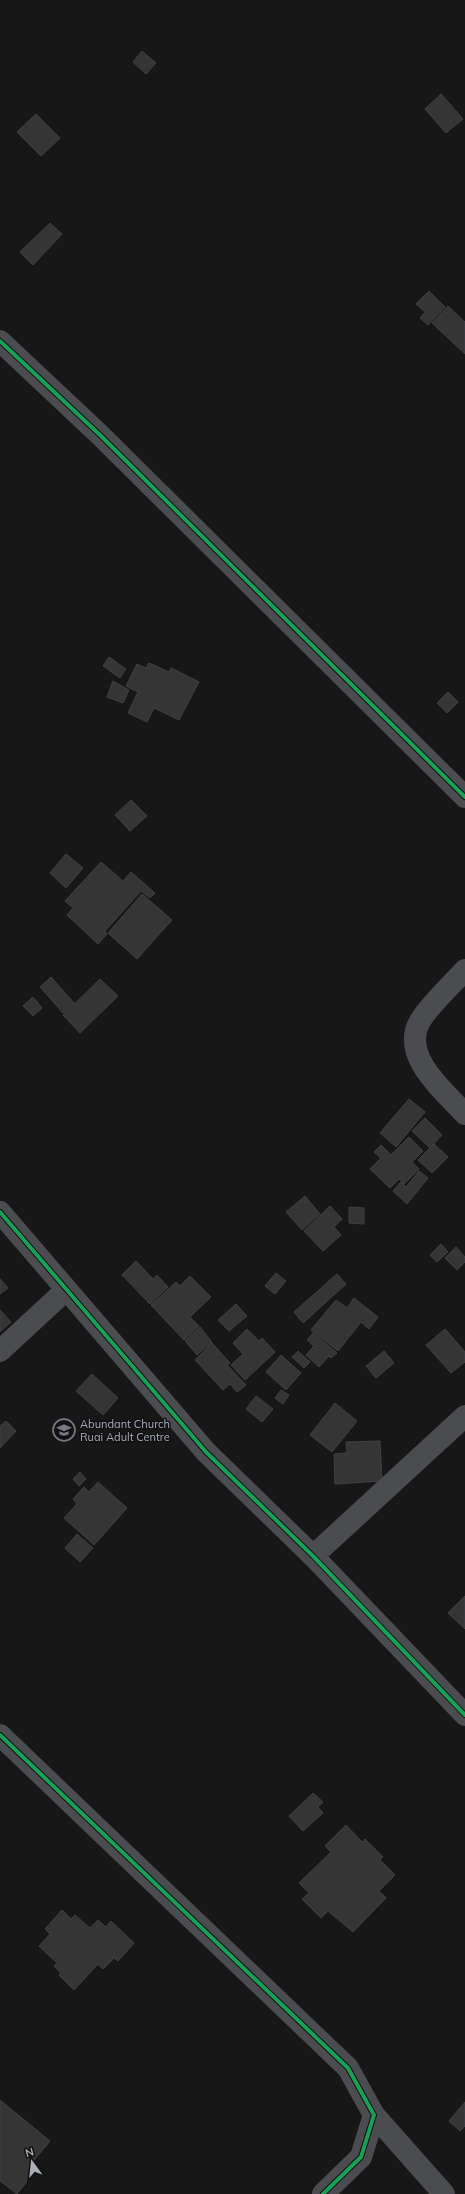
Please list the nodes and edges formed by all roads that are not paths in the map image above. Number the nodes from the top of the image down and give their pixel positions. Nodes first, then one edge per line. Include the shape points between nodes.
1 (0, 341) edge
2 (465, 797) edge
3 (465, 970) edge
4 (465, 1114) edge
5 (0, 1212) edge
6 (66, 1290) junction
7 (0, 1351) edge
8 (465, 1416) edge
9 (313, 1556) junction
10 (465, 1715) edge
11 (0, 1735) edge
12 (374, 2115) junction
13 (323, 2194) edge
14 (444, 2194) edge

1 - 2 street via 100,435
3 - 4 street via 420,1021 414,1044 422,1065
5 - 6 street
6 - 7 street
6 - 9 street via 206,1452
8 - 9 street
9 - 10 street
11 - 12 street via 348,2068
12 - 13 street via 361,2158
12 - 14 street

